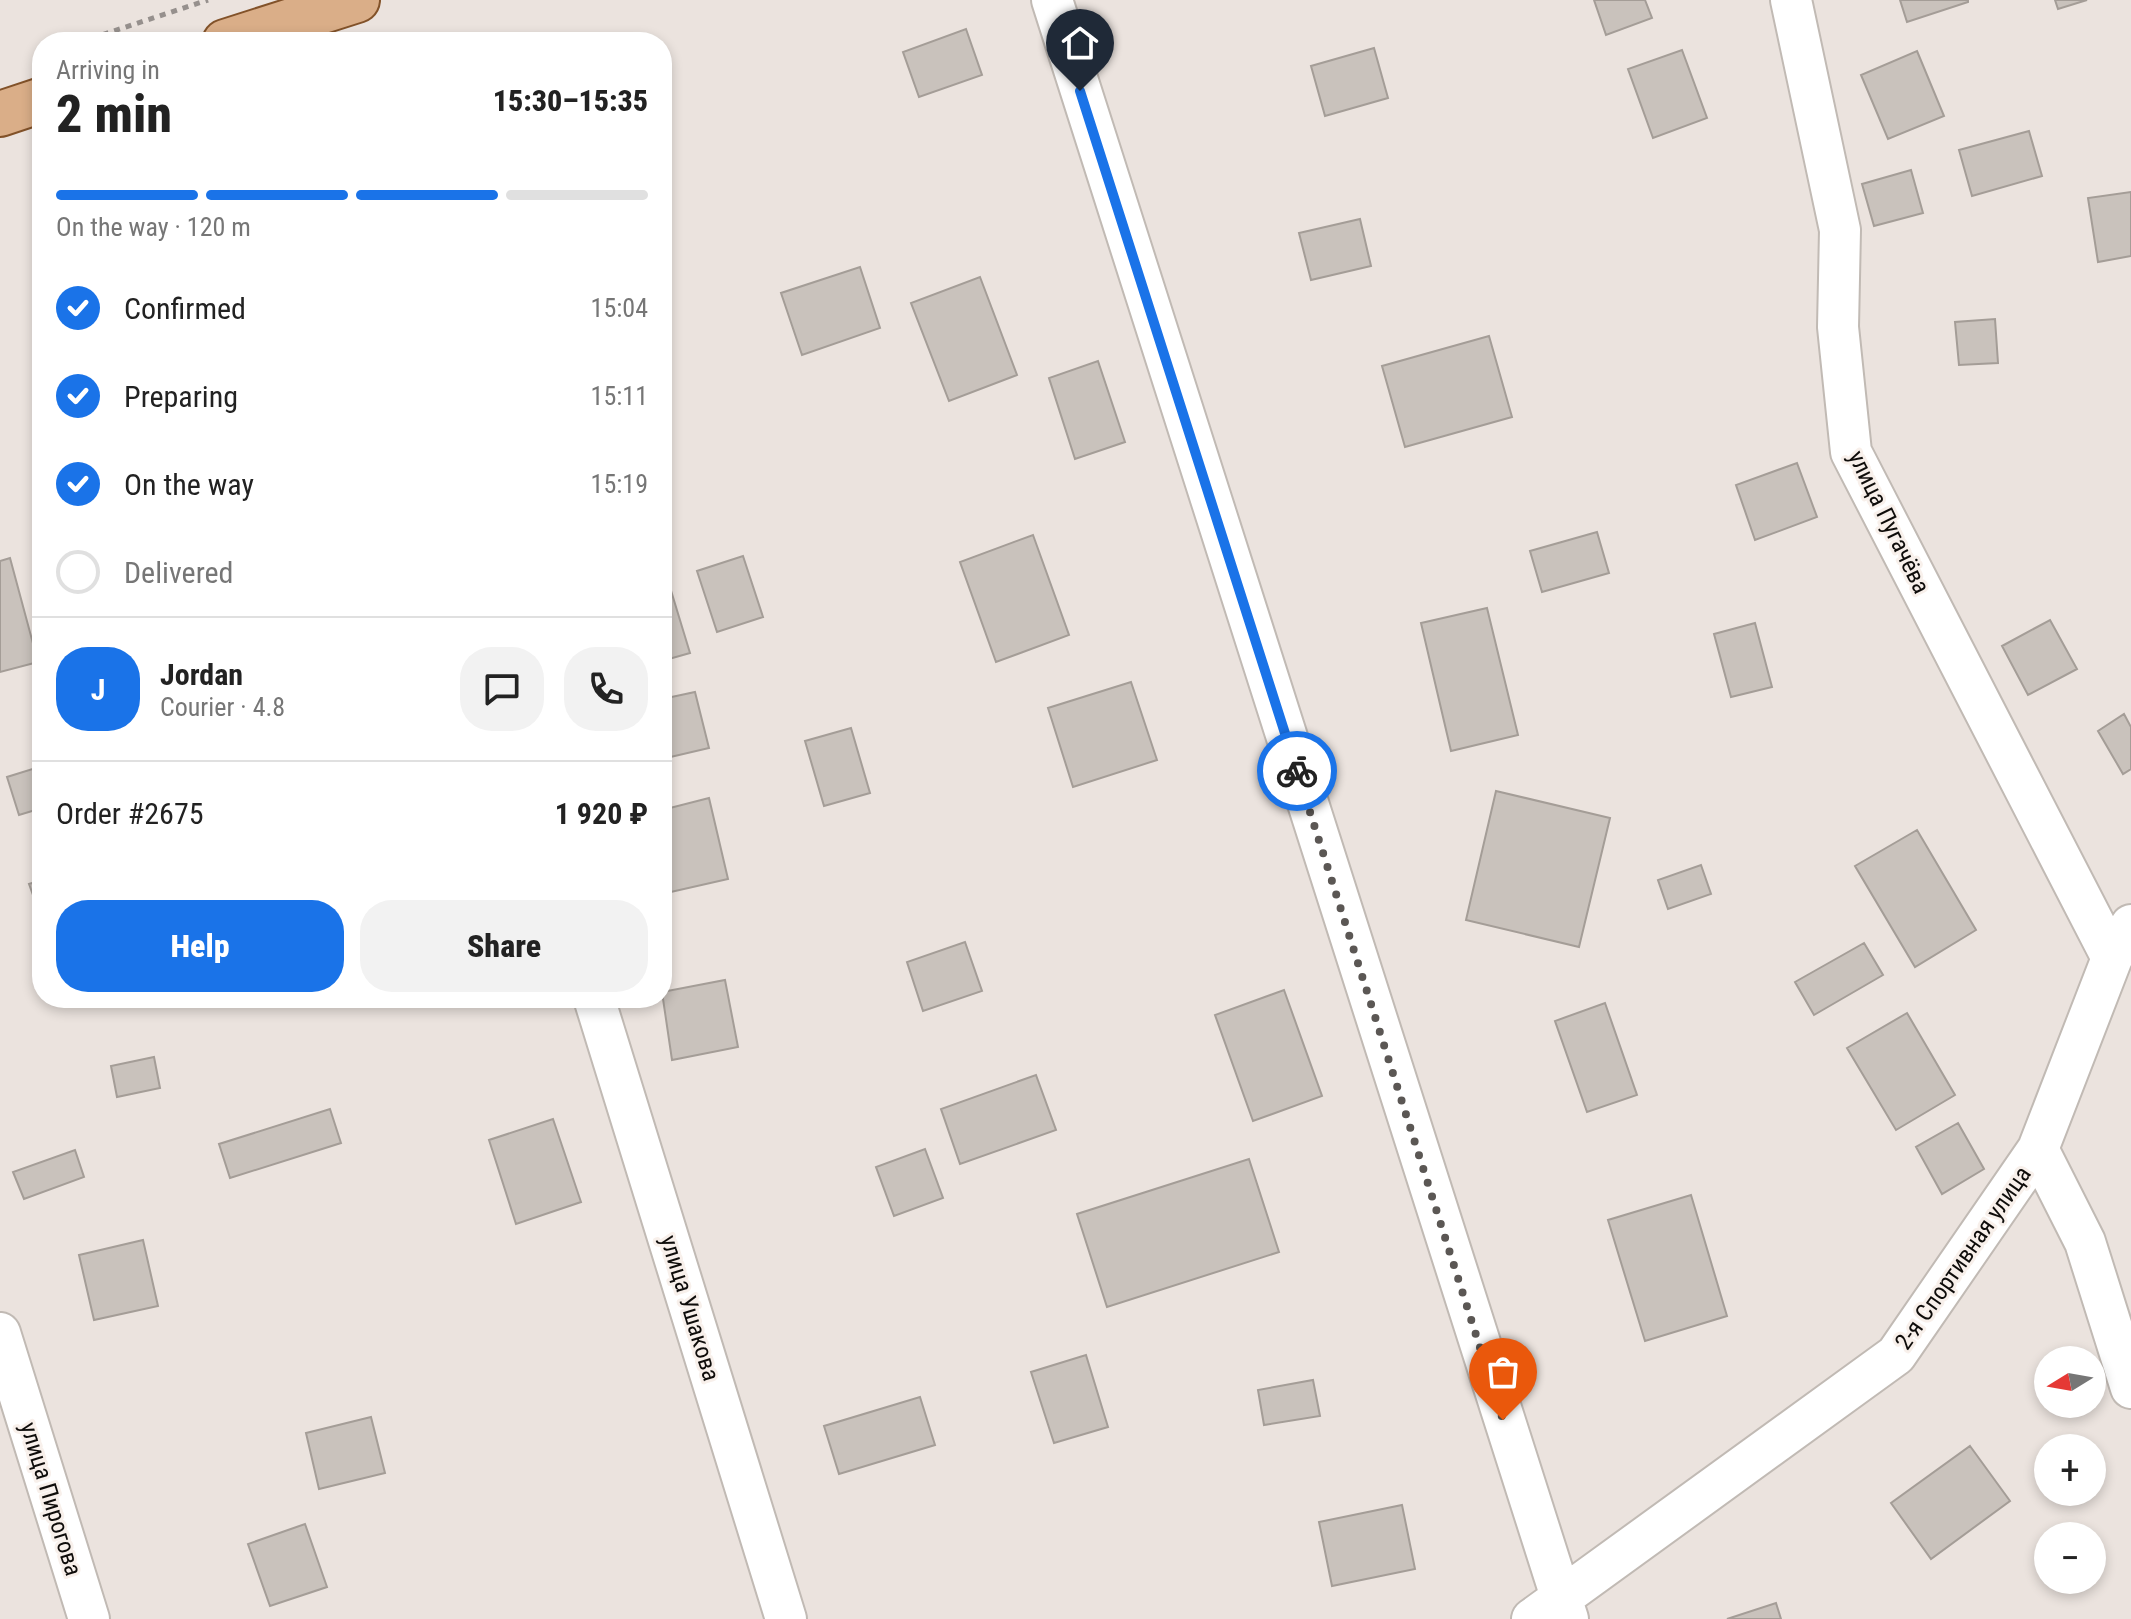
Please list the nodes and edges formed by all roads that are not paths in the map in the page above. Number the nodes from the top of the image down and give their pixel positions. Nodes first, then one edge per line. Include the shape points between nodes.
1 (357, 0) edge
2 (1052, 0) edge
3 (1791, 0) edge
4 (295, 31) edge
5 (32, 103) edge
6 (0, 114) edge
7 (2122, 941) edge
8 (597, 1008) edge
9 (2038, 1149) junction
10 (0, 1333) edge
11 (2131, 1388) edge
12 (1554, 1613) edge
13 (89, 1619) edge
14 (786, 1619) edge

1 - 4 main road
2 - 12 street
3 - 7 street, улица Пугачёва via 1840,230 1838,327 1851,452
5 - 6 main road
7 - 9 street, 2-я Спортивная улица
8 - 14 street, улица Ушакова
9 - 11 street via 2085,1242
9 - 12 street, 2-я Спортивная улица via 1896,1355
10 - 13 street, улица Пирогова

